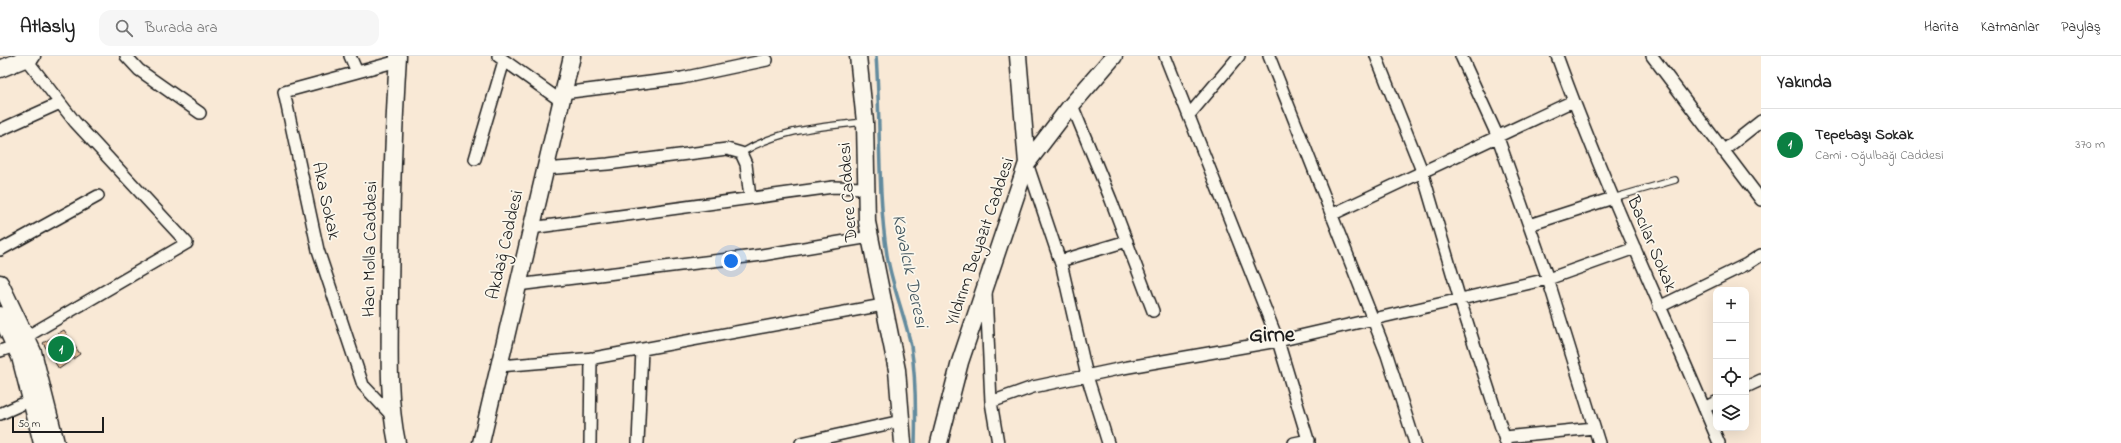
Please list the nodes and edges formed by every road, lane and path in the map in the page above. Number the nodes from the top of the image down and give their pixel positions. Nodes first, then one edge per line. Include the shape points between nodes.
1 (126, 56) edge
2 (350, 56) edge
3 (572, 56) edge
4 (858, 56) edge
5 (1018, 56) edge
6 (1114, 56) edge
7 (1165, 56) edge
8 (1239, 56) edge
9 (1269, 56) edge
10 (1376, 56) edge
11 (1461, 56) edge
12 (1557, 56) edge
13 (1652, 56) edge
14 (29, 57) edge
15 (501, 58) edge
16 (398, 59) edge
17 (767, 60) dead end
18 (0, 69) edge
19 (358, 72) junction
20 (562, 97) junction
21 (1573, 101) junction
22 (60, 103) junction
23 (1072, 105) junction
24 (200, 113) dead end
25 (1189, 115) junction
26 (1761, 121) edge
27 (865, 122) junction
28 (0, 130) edge
29 (1497, 135) junction
30 (1723, 151) junction
31 (741, 153) junction
32 (475, 159) dead end
33 (1028, 163) junction
34 (544, 169) junction
35 (1422, 171) junction
36 (1675, 180) dead end
37 (865, 188) junction
38 (98, 196) dead end
39 (750, 198) junction
40 (1614, 198) junction
41 (1761, 200) edge
42 (1331, 214) junction
43 (1529, 225) junction
44 (531, 228) junction
45 (870, 236) junction
46 (1127, 241) junction
47 (1635, 248) junction
48 (0, 250) edge
49 (1761, 255) edge
50 (1060, 261) junction
51 (1548, 279) junction
52 (0, 283) edge
53 (517, 285) junction
54 (986, 286) junction
55 (1460, 300) junction
56 (884, 305) junction
57 (1659, 308) junction
58 (1153, 312) dead end
59 (0, 315) edge
60 (1373, 320) junction
61 (1278, 341) junction
62 (21, 342) junction
63 (642, 349) junction
64 (0, 350) edge
65 (591, 358) junction
66 (499, 366) junction
67 (1087, 376) junction
68 (1761, 380) edge
69 (1749, 386) edge
70 (31, 400) junction
71 (991, 402) junction
72 (1713, 404) edge
73 (1704, 408) junction
74 (0, 414) edge
75 (393, 417) junction
76 (901, 422) junction
77 (1594, 428) junction
78 (1506, 440) edge
79 (1309, 441) edge
80 (817, 442) edge
81 (42, 443) edge
82 (56, 443) edge
83 (397, 443) edge
84 (481, 443) edge
85 (590, 443) edge
86 (638, 443) edge
87 (801, 443) edge
88 (903, 443) edge
89 (939, 443) edge
90 (998, 443) edge
91 (1108, 443) edge
92 (1294, 443) edge
93 (1415, 443) edge
94 (1599, 443) edge
95 (1719, 443) edge

1 - 24 street via 138,70
2 - 19 street
3 - 20 street, Akdağ Caddesi
4 - 27 street, Dere Caddesi
5 - 33 street
6 - 23 street, Yıldırım Beyazıt Caddesi
7 - 25 street
8 - 25 street
9 - 42 street
10 - 35 street
11 - 29 street
12 - 21 street, Bacılar Sokak
13 - 30 street
14 - 18 street
14 - 22 street
15 - 20 street
15 - 32 street
16 - 19 street, Aka Sokak
16 - 75 street, Hacı Molla Caddesi via 391,167 390,374
17 - 20 street via 682,78
19 - 75 street, Aka Sokak via 284,92 318,250 363,385
20 - 34 street, Akdağ Caddesi
21 - 29 street
21 - 40 street, Bacılar Sokak
22 - 28 street
22 - 62 street via 187,243
23 - 33 street, Yıldırım Beyazıt Caddesi
23 - 46 street
25 - 61 street
26 - 30 street
27 - 31 lane via 780,134
27 - 37 street, Dere Caddesi
29 - 35 street
29 - 43 street
30 - 41 street
31 - 34 street via 727,149
31 - 39 street via 746,164
33 - 50 street
33 - 54 street, Yıldırım Beyazıt Caddesi
34 - 44 street, Akdağ Caddesi
35 - 42 street
35 - 55 street
36 - 40 lane
37 - 39 street via 833,187
37 - 45 street, Dere Caddesi
38 - 48 street
39 - 44 street
40 - 43 street
40 - 47 street, Bacılar Sokak
42 - 60 street
43 - 51 street
44 - 53 street, Akdağ Caddesi
45 - 53 street via 762,255
45 - 56 street, Dere Caddesi
46 - 50 street
46 - 58 street
47 - 51 street
47 - 57 street, Bacılar Sokak
49 - 57 street
50 - 67 street
51 - 55 street
51 - 77 street
52 - 62 street
53 - 66 street, Akdağ Caddesi
54 - 71 street
54 - 89 street, Yıldırım Beyazıt Caddesi via 952,388
55 - 60 street
55 - 78 street
56 - 63 street
56 - 76 street, Dere Caddesi via 897,370
57 - 73 street, Bacılar Sokak
59 - 62 street
60 - 61 street
60 - 93 street
61 - 67 street
61 - 79 street
62 - 64 street
62 - 70 street via 20,357
62 - 82 street via 34,352
63 - 65 street
63 - 86 street
65 - 66 street
65 - 85 street
66 - 84 street, Akdağ Caddesi
67 - 71 street via 1033,387
67 - 91 street
68 - 69 street
70 - 74 street
70 - 81 street
71 - 90 street
72 - 73 street
73 - 95 street, Bacılar Sokak
75 - 83 street, Hacı Molla Caddesi
76 - 80 street
76 - 88 street, Dere Caddesi
77 - 78 street
77 - 94 street
79 - 92 street
80 - 87 street

